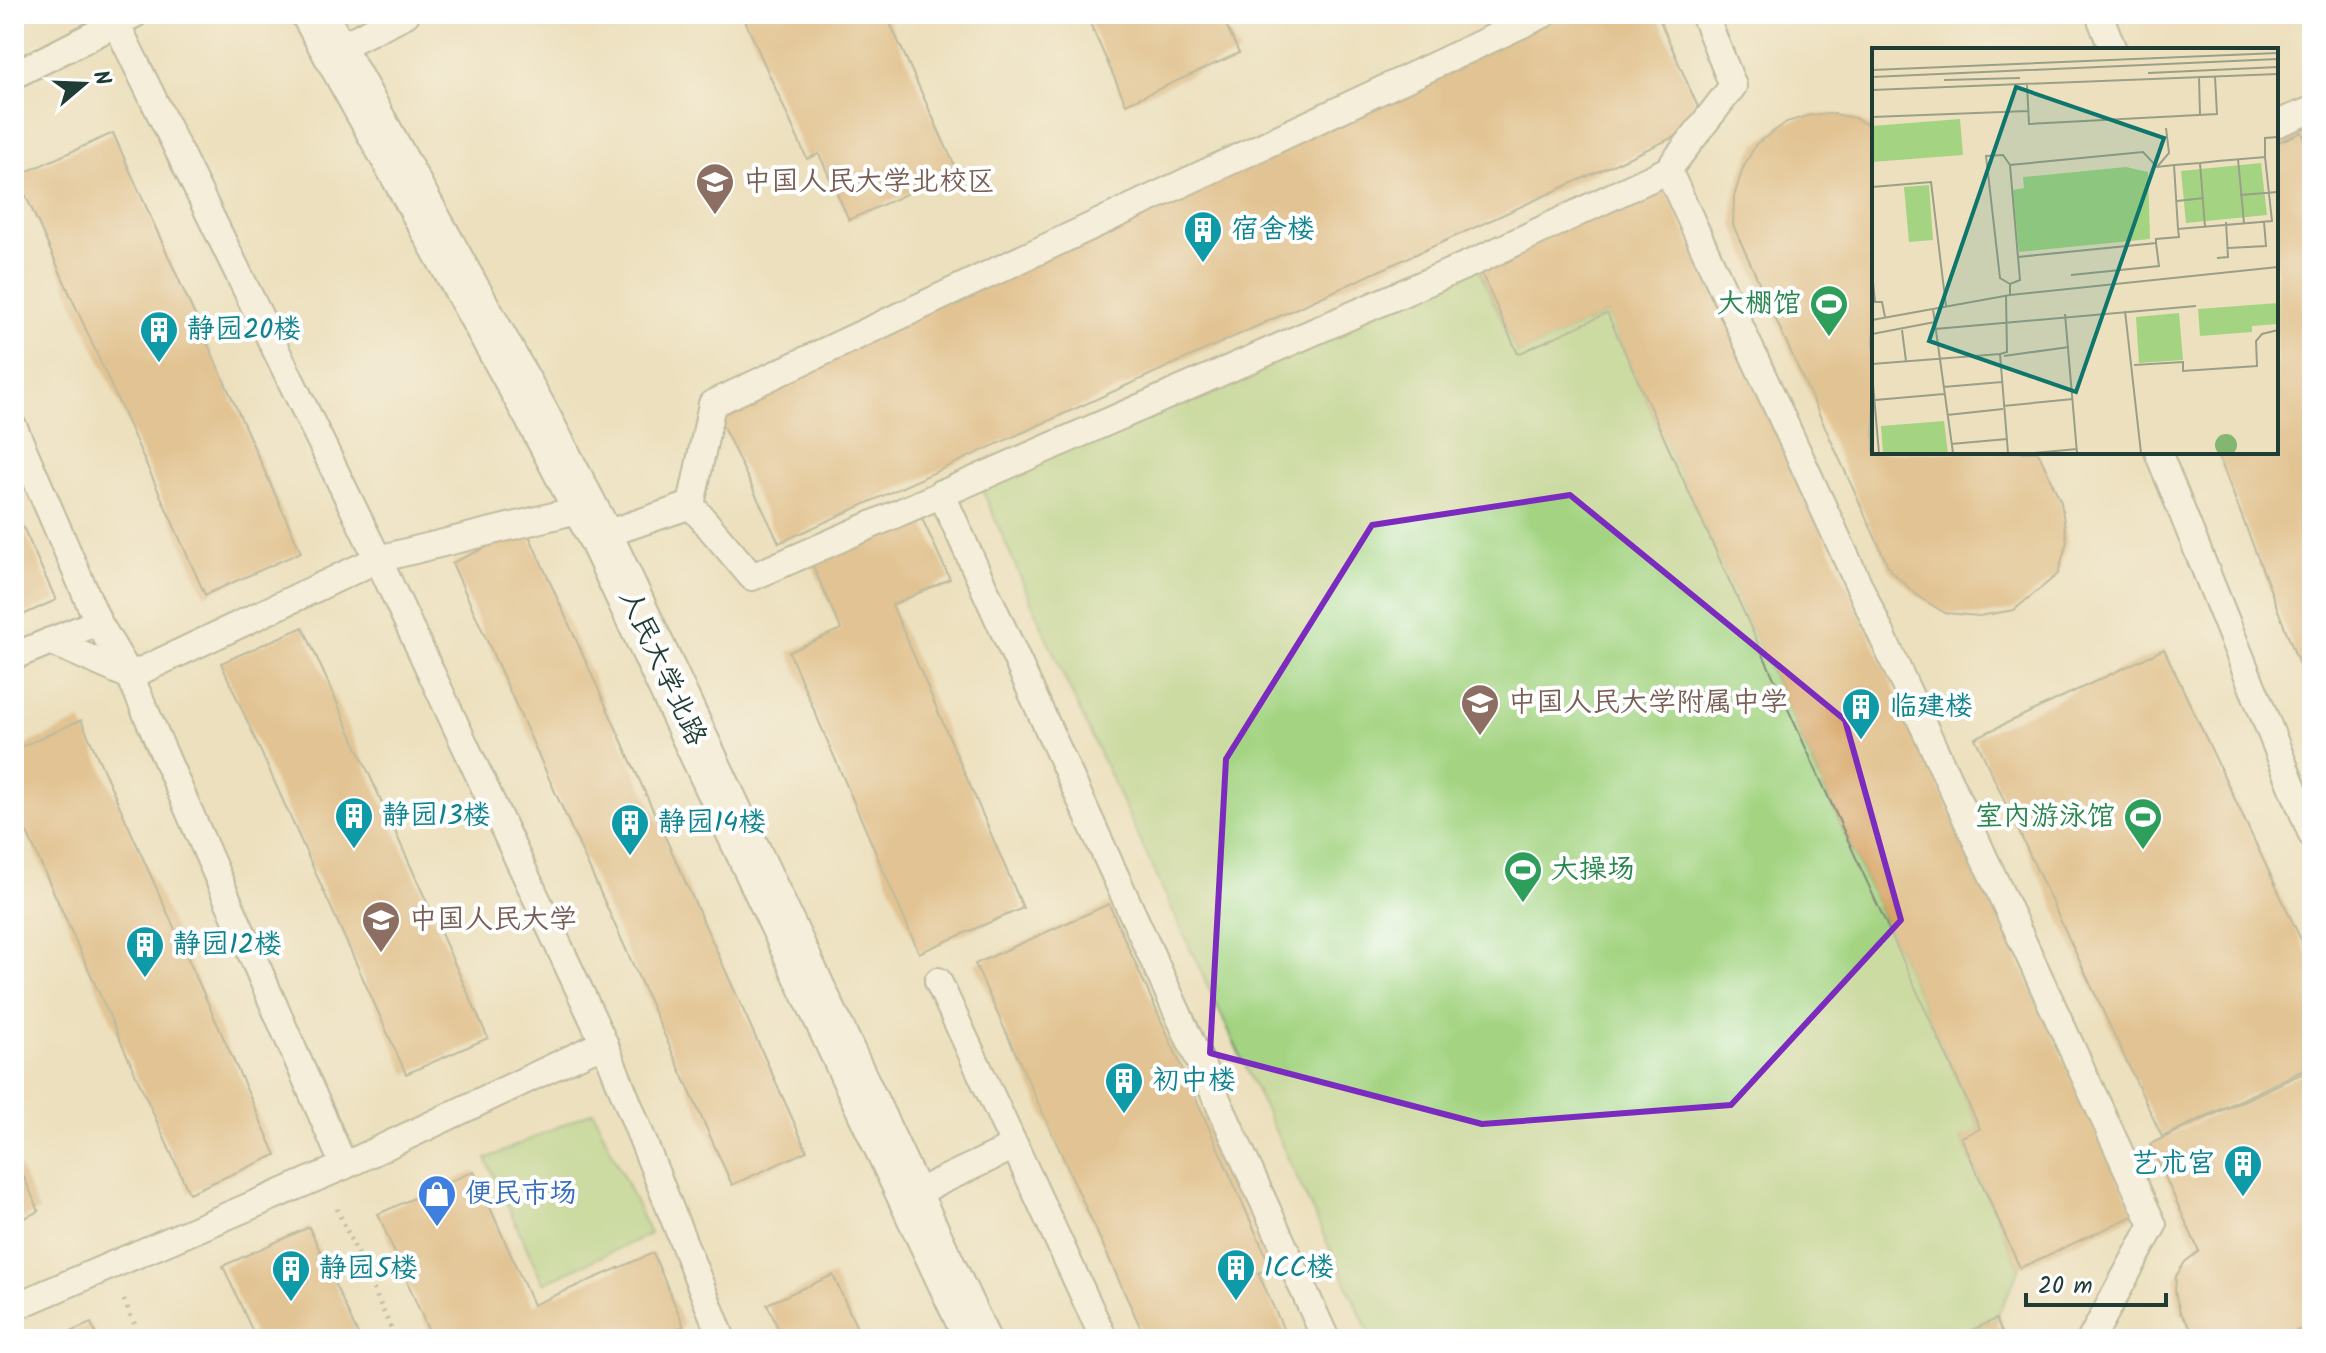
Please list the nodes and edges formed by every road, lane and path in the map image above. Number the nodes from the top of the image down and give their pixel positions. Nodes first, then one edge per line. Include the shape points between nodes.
1 (406, 14) edge
2 (1544, 14) edge
3 (1704, 14) edge
4 (2099, 14) edge
5 (126, 19) edge
6 (324, 31) edge
7 (2112, 48) edge
8 (14, 75) edge
9 (2312, 110) edge
10 (2278, 123) edge
11 (1668, 170) junction
12 (14, 428) edge
13 (2159, 454) edge
14 (941, 493) junction
15 (691, 505) junction
16 (593, 522) junction
17 (378, 559) junction
18 (98, 622) junction
19 (50, 641) junction
20 (14, 656) edge
21 (130, 676) junction
22 (2312, 835) edge
23 (938, 981) dead end
24 (604, 1043) junction
25 (1015, 1146) junction
26 (333, 1170) junction
27 (909, 1196) junction
28 (14, 1307) edge
29 (396, 1339) edge
30 (722, 1339) edge
31 (977, 1339) edge
32 (1104, 1339) edge
33 (1326, 1339) edge
34 (2091, 1339) edge

1 - 6 lane
2 - 15 lane via 712,404
3 - 11 lane via 1733,86
4 - 7 lane
5 - 8 lane
5 - 17 lane
6 - 16 street, 人民大学北路
9 - 10 lane
11 - 14 lane via 1476,261
11 - 34 lane via 2153,1225
12 - 18 lane
13 - 22 lane
14 - 15 lane via 752,577
14 - 33 lane
15 - 16 lane
16 - 17 lane
16 - 27 street, 人民大学北路
17 - 21 lane
17 - 24 lane
18 - 19 lane
18 - 21 lane
19 - 20 lane
19 - 21 lane
21 - 26 lane
23 - 25 lane
24 - 26 lane
24 - 30 lane
25 - 27 lane
25 - 32 lane
26 - 28 lane
26 - 29 path
27 - 31 street, 人民大学北路

